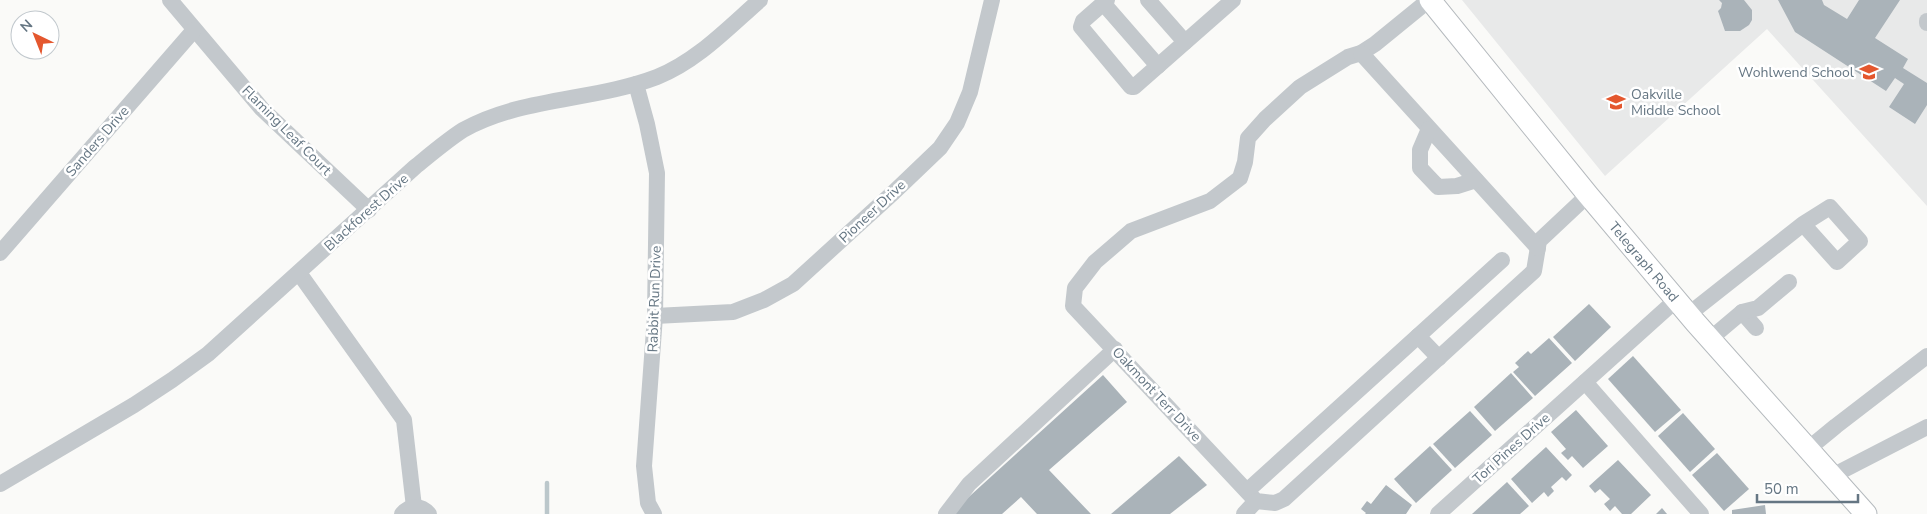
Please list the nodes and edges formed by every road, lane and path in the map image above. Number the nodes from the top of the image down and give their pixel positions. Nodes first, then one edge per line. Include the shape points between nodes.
1 (170, 0) edge
2 (760, 0) edge
3 (992, 0) edge
4 (1148, 0) edge
5 (1233, 0) edge
6 (1429, 0) edge
7 (1105, 2) edge
8 (194, 30) junction
9 (1185, 42) junction
10 (1361, 53) junction
11 (1158, 66) junction
12 (636, 84) junction
13 (1430, 129) junction
14 (1476, 180) junction
15 (1588, 195) junction
16 (369, 210) junction
17 (1803, 224) dead end
18 (1538, 248) junction
19 (0, 253) edge
20 (1502, 260) dead end
21 (299, 273) junction
22 (1789, 282) dead end
23 (1682, 307) junction
24 (1742, 312) junction
25 (655, 316) junction
26 (1756, 328) dead end
27 (1418, 336) junction
28 (1710, 340) junction
29 (1115, 349) junction
30 (1927, 356) edge
31 (1439, 358) junction
32 (1584, 382) junction
33 (1927, 427) edge
34 (1808, 449) junction
35 (1832, 476) junction
36 (0, 484) edge
37 (1252, 496) junction
38 (415, 512) edge
39 (654, 514) edge
40 (946, 514) edge
41 (1244, 514) edge
42 (1438, 514) edge
43 (1701, 514) edge
44 (1866, 514) edge

1 - 8 street, Flaming Leaf Court
2 - 12 street, Blackforest Drive via 701,51 678,66
3 - 25 street, Pioneer Drive via 970,92 957,123 940,148 894,192 793,284 764,300 733,312
4 - 9 street
5 - 9 street
6 - 10 street, Oakmont Terr Drive
6 - 15 main road, Telegraph Road
7 - 11 street
7 - 11 street via 1082,22 1081,27 1129,86 1134,87
8 - 16 street, Flaming Leaf Court via 262,109
8 - 19 street, Sanders Drive
9 - 11 street
10 - 13 street
10 - 29 street, Oakmont Terr Drive via 1348,57 1300,88 1265,119 1248,138 1240,178 1210,201 1131,230 1094,262 1075,288 1073,306
12 - 16 street, Blackforest Drive via 488,119 441,145
12 - 25 street, Rabbit Run Drive via 657,173
13 - 14 street
13 - 14 street via 1420,150 1420,168 1438,187
14 - 18 street
15 - 18 street via 1539,241
15 - 23 main road, Telegraph Road
16 - 21 street, Blackforest Drive
17 - 23 street, Tori Pines Drive
18 - 31 street via 1534,271
20 - 27 street
21 - 36 street, Blackforest Drive via 208,354 172,380
21 - 38 street via 404,420
22 - 24 street via 1758,308
23 - 28 main road, Telegraph Road
23 - 32 street, Tori Pines Drive
24 - 26 street
24 - 28 street
25 - 39 street, Rabbit Run Drive via 644,466 648,503
27 - 31 street
27 - 37 street
28 - 34 main road, Telegraph Road
29 - 37 street, Oakmont Terr Drive
29 - 40 street via 969,484
30 - 34 street
31 - 37 street via 1284,499 1275,503
32 - 42 street, Tori Pines Drive
32 - 43 street
33 - 35 street
34 - 35 main road, Telegraph Road
35 - 44 main road, Telegraph Road
37 - 41 street

